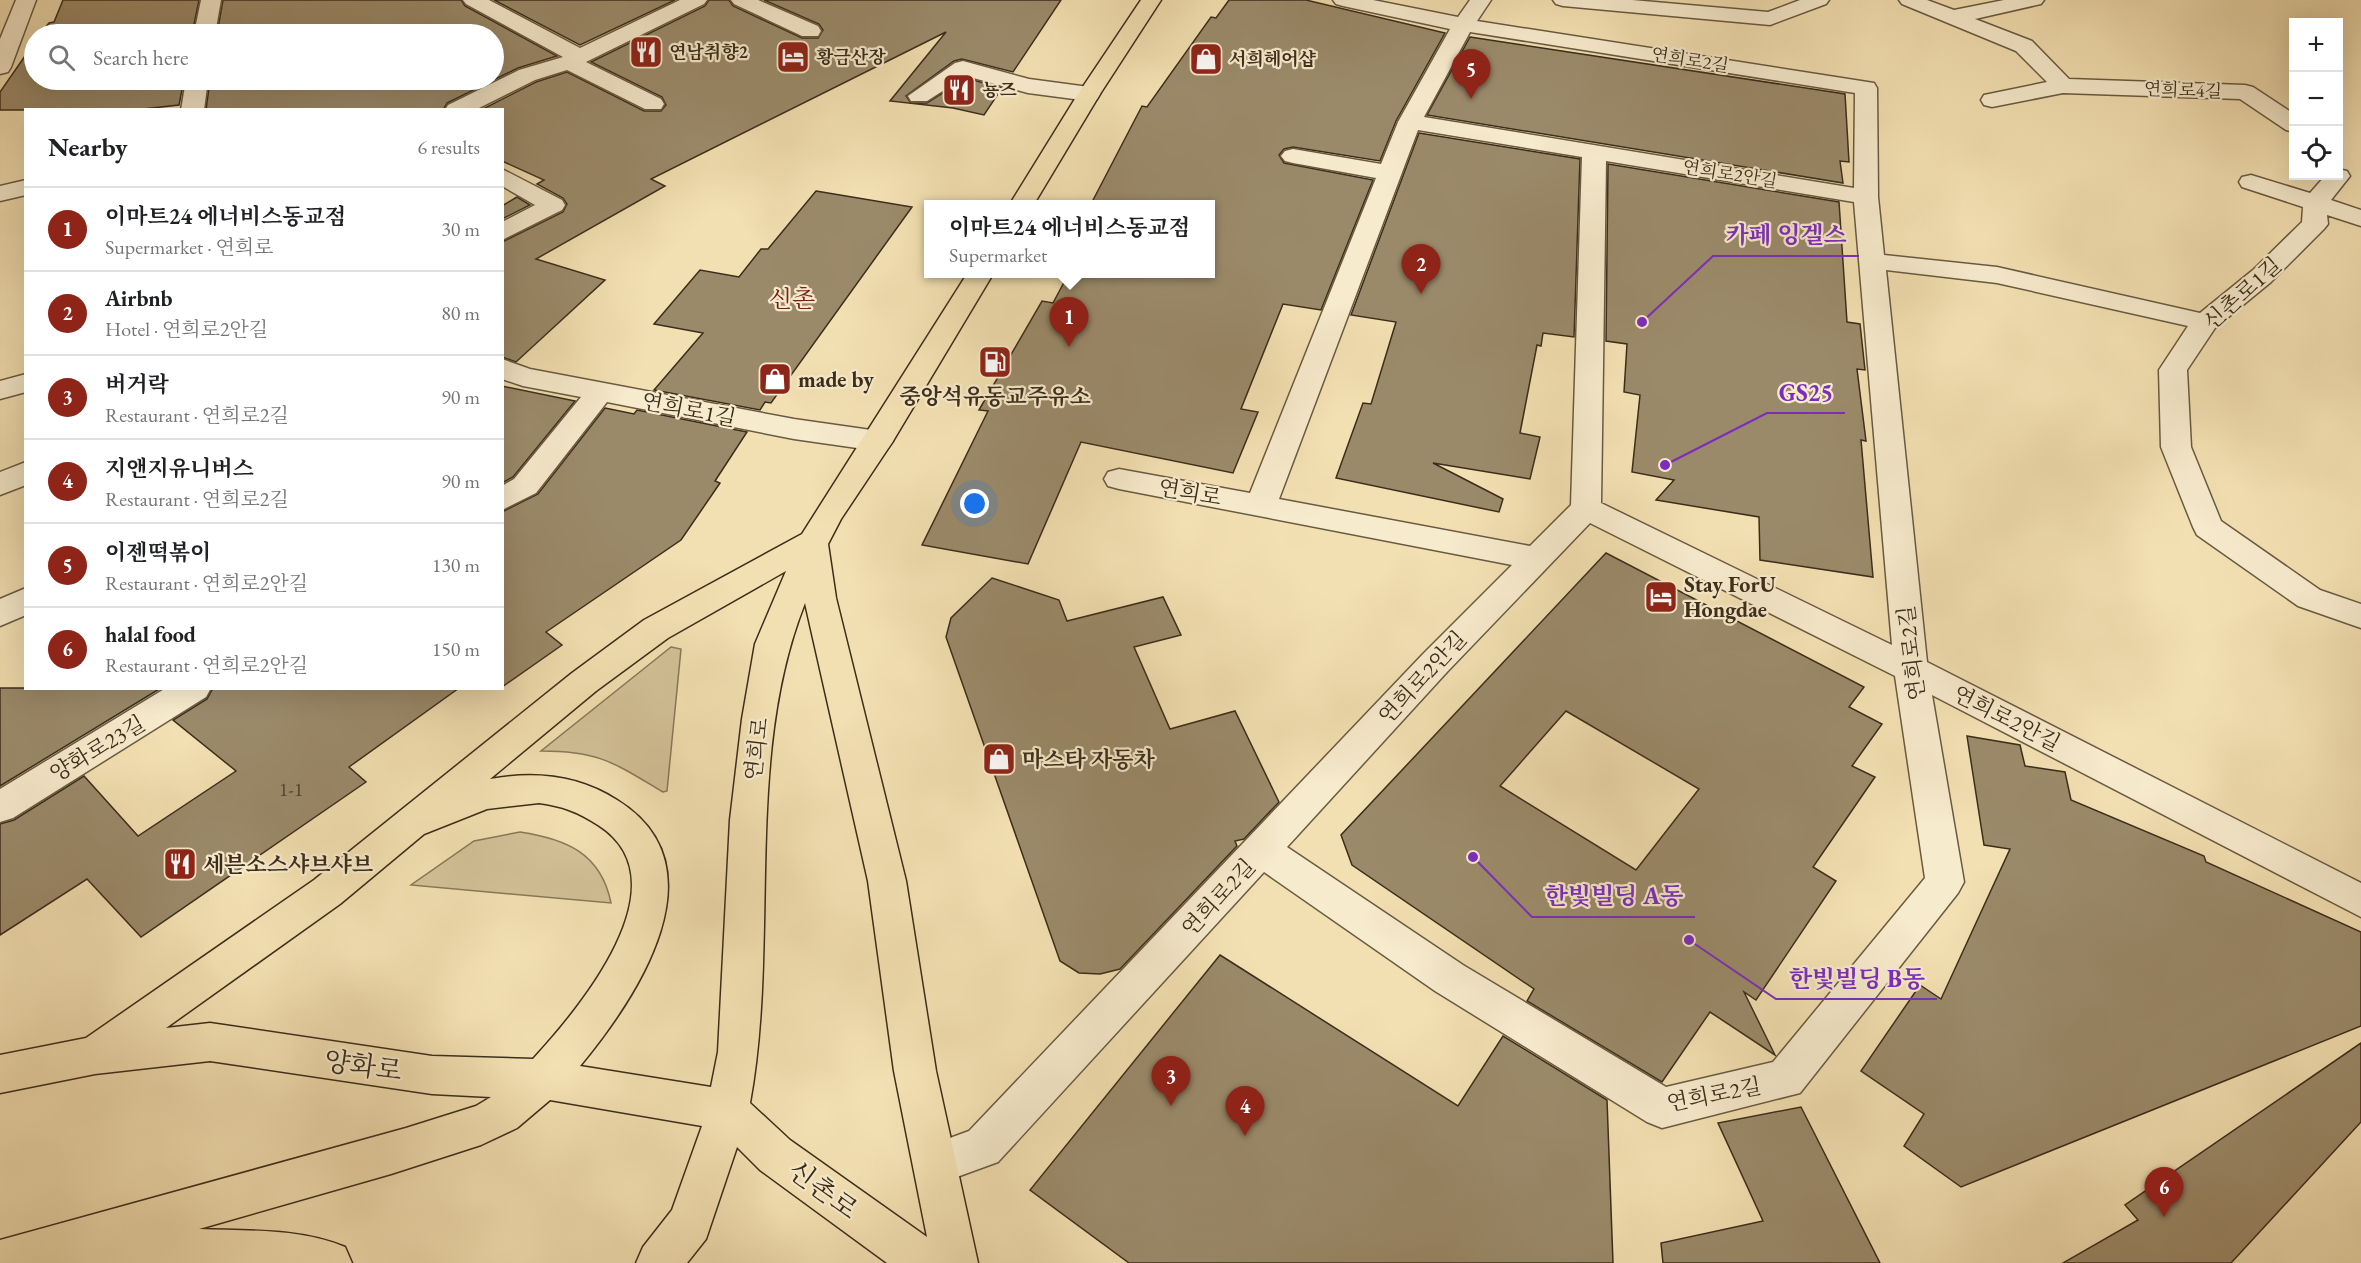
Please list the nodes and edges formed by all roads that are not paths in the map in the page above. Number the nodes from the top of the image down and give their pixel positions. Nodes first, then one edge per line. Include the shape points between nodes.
1 (26, 0) edge
2 (211, 0) edge
3 (473, 0) edge
4 (697, 0) edge
5 (741, 0) edge
6 (1151, 0) edge
7 (1343, 0) edge
8 (1481, 0) edge
9 (1563, 0) edge
10 (1819, 0) edge
11 (1909, 0) edge
12 (2034, 0) edge
13 (1953, 17) junction
14 (207, 24) edge
15 (1463, 25) junction
16 (810, 31) dead end
17 (574, 59) junction
18 (0, 67) edge
19 (504, 86) edge
20 (2063, 86) junction
21 (195, 90) edge
22 (497, 90) edge
23 (1089, 94) junction
24 (919, 96) dead end
25 (1992, 100) dead end
26 (653, 105) dead end
27 (192, 108) edge
28 (460, 108) edge
29 (1410, 122) junction
30 (2289, 122) edge
31 (1594, 154) junction
32 (1293, 156) dead end
33 (2344, 166) edge
34 (1389, 173) junction
35 (504, 177) edge
36 (2251, 182) dead end
37 (24, 188) edge
38 (0, 194) edge
39 (1866, 198) junction
40 (1024, 200) edge
41 (2315, 203) junction
42 (2361, 218) edge
43 (504, 232) edge
44 (1872, 261) junction
45 (977, 278) edge
46 (2205, 322) junction
47 (504, 369) edge
48 (24, 384) edge
49 (0, 390) edge
50 (600, 392) junction
51 (878, 441) junction
52 (24, 473) edge
53 (1119, 479) dead end
54 (0, 485) edge
55 (504, 499) edge
56 (1261, 505) junction
57 (1586, 508) junction
58 (814, 541) junction
59 (1536, 558) junction
60 (24, 601) edge
61 (0, 614) edge
62 (2361, 616) edge
63 (1911, 669) junction
64 (191, 690) edge
65 (0, 807) edge
66 (410, 824) junction
67 (1262, 850) junction
68 (2361, 901) edge
69 (96, 1055) junction
70 (0, 1074) edge
71 (543, 1079) junction
72 (728, 1110) junction
73 (934, 1164) junction
74 (20, 1257) edge
75 (329, 1263) edge
76 (659, 1263) edge
77 (925, 1263) edge
78 (955, 1263) edge

1 - 18 street
2 - 14 street
3 - 17 street
4 - 17 street
5 - 16 street
6 - 23 main road
7 - 15 street, 연희로2길
8 - 15 street
9 - 10 street via 1770,19
11 - 13 street
12 - 13 street
13 - 20 street via 2024,46
15 - 29 street
15 - 39 street, 연희로2길 via 1866,88
17 - 19 street
17 - 26 street
20 - 25 street, 연희로4길
20 - 30 street, 연희로4길 via 2244,92
21 - 27 street
22 - 28 street
23 - 24 street via 1028,86 963,68
23 - 40 main road
29 - 31 street, 연희로2안길
29 - 34 street
31 - 39 street, 연희로2안길
31 - 57 street
32 - 34 street
33 - 41 street, 신촌로1길
34 - 56 street
35 - 43 street via 553,205
36 - 41 street
37 - 38 street
39 - 44 street, 연희로2길
41 - 42 street
41 - 46 street, 신촌로1길 via 2315,224 2262,276
44 - 46 street via 1997,275
44 - 63 street, 연희로2길
45 - 51 main road, 연희로
46 - 62 street, 신촌로1길 via 2173,370 2176,447 2208,527 2309,598
47 - 50 street, 연희로1길 via 523,377
48 - 49 street
50 - 51 street, 연희로1길
50 - 55 street via 525,486
51 - 58 main road, 연희로
52 - 54 street
53 - 56 street, 연희로
56 - 59 street
57 - 59 street, 연희로2안길
57 - 63 street, 연희로2안길
58 - 66 main road via 656,629
58 - 72 main road, 연희로 via 772,644 759,719 748,820 739,1052
58 - 73 main road via 820,598 888,881 915,1071
59 - 67 street, 연희로2안길
60 - 61 street
63 - 67 street, 연희로2길 via 1945,882 1785,1079 1662,1108 1449,978
63 - 68 street, 연희로2안길
64 - 65 street, 양화로23길
66 - 69 main road via 327,892
66 - 71 main road via 455,802 515,788 537,788 585,797 625,825 639,842 648,863 648,897 636,945 617,984
67 - 73 street, 연희로2길 via 983,1147
69 - 70 main road, 양화로
69 - 71 main road, 양화로 via 210,1042 432,1075
71 - 72 main road, 양화로
71 - 74 main road via 491,1121 396,1153
72 - 76 main road, 연희로 via 690,1223
72 - 77 main road, 신촌로 via 775,1155
73 - 78 main road
74 - 75 main road via 182,1251 280,1255

